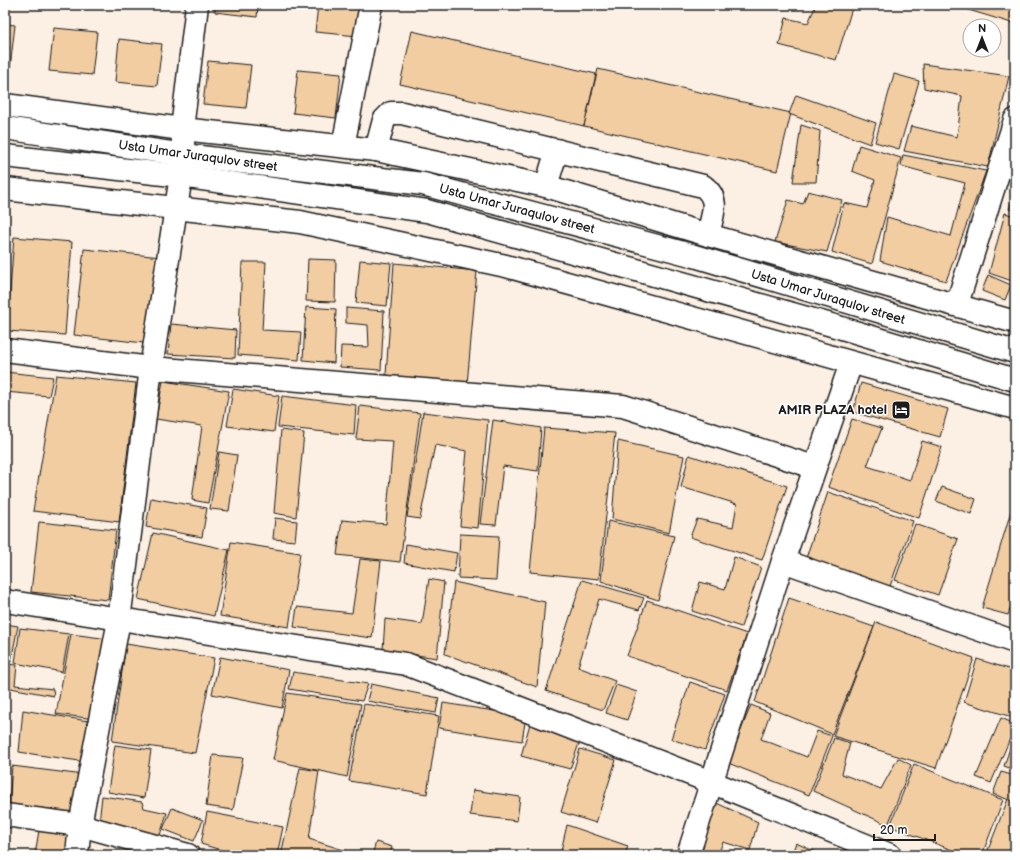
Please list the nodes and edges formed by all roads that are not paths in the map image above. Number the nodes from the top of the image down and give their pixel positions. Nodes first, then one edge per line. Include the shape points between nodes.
1 (197, 5) edge
2 (371, 5) edge
3 (5, 105) edge
4 (1015, 120) edge
5 (5, 128) edge
6 (182, 128) junction
7 (343, 146) junction
8 (376, 150) junction
9 (558, 150) junction
10 (5, 156) edge
11 (182, 166) junction
12 (546, 186) junction
13 (5, 190) edge
14 (176, 208) junction
15 (708, 235) junction
16 (957, 304) junction
17 (1015, 322) edge
18 (5, 350) edge
19 (1015, 352) edge
20 (851, 363) junction
21 (151, 368) junction
22 (1015, 380) edge
23 (1015, 408) edge
24 (814, 468) junction
25 (783, 561) junction
26 (5, 601) edge
27 (119, 620) junction
28 (1015, 642) edge
29 (711, 782) junction
30 (5, 815) edge
31 (80, 825) junction
32 (77, 855) edge
33 (188, 855) edge
34 (688, 855) edge
35 (890, 855) edge

1 - 6 street
2 - 7 street
3 - 6 street
4 - 16 street
5 - 11 street, Usta Umar Juraqulov street
6 - 7 street
6 - 11 street
7 - 8 street
8 - 9 street via 384,120 391,113 402,113
8 - 12 street
9 - 12 street
9 - 15 street via 703,186 712,192 715,201
10 - 11 street, Usta Umar Juraqulov street
11 - 14 street
11 - 19 street, Usta Umar Juraqulov street via 423,184 692,255
11 - 22 street, Usta Umar Juraqulov street via 427,212 828,324
12 - 15 street
13 - 14 street
14 - 20 street via 300,222 506,266
14 - 21 street
15 - 16 street
16 - 17 street
18 - 21 street
20 - 23 street
20 - 24 street
21 - 24 street via 623,406
21 - 27 street
24 - 25 street
25 - 28 street
25 - 29 street
26 - 27 street
27 - 29 street via 406,664
27 - 31 street
29 - 34 street
29 - 35 street
30 - 31 street
31 - 32 street
31 - 33 street

